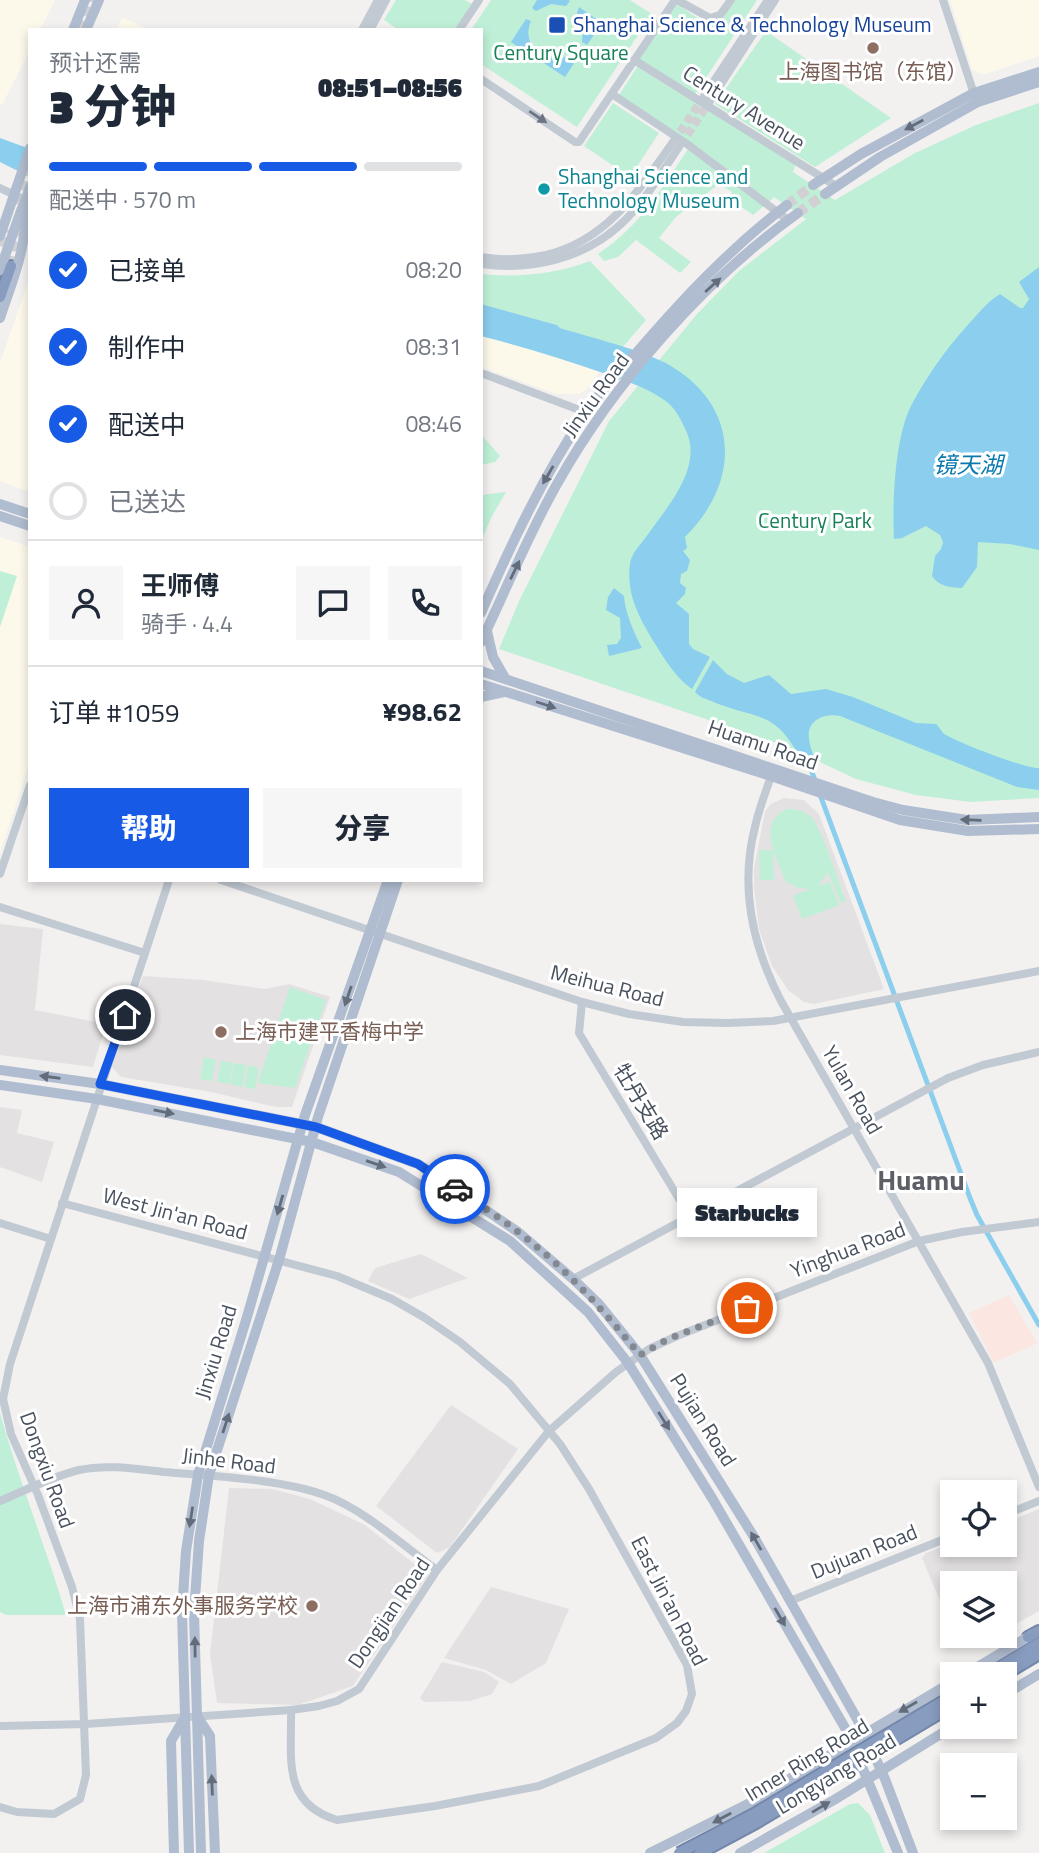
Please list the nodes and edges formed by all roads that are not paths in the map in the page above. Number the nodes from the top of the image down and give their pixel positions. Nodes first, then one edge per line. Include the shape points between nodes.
1 (85, 0) edge
2 (99, 0) edge
3 (378, 0) edge
4 (386, 0) edge
5 (676, 0) edge
6 (731, 0) edge
7 (768, 0) edge
8 (775, 0) edge
9 (943, 0) edge
10 (475, 1) edge
11 (74, 28) edge
12 (87, 28) edge
13 (363, 28) edge
14 (371, 28) edge
15 (460, 28) edge
16 (634, 60) junction
17 (1039, 72) edge
18 (483, 80) edge
19 (1039, 82) edge
20 (612, 94) junction
21 (976, 98) junction
22 (28, 154) edge
23 (823, 177) junction
24 (813, 185) tunnel mouth
25 (836, 186) junction
26 (0, 188) edge
27 (825, 194) tunnel mouth
28 (12, 201) junction
29 (26, 204) edge
30 (787, 205) tunnel mouth
31 (778, 212) junction
32 (798, 213) tunnel mouth
33 (0, 215) edge
34 (788, 220) junction
35 (0, 236) edge
36 (483, 257) edge
37 (483, 264) edge
38 (11, 266) tunnel mouth
39 (0, 270) edge
40 (0, 297) edge
41 (0, 318) edge
42 (483, 374) edge
43 (585, 412) junction
44 (0, 504) edge
45 (28, 513) edge
46 (0, 516) edge
47 (28, 525) edge
48 (483, 608) edge
49 (486, 631) junction
50 (483, 638) edge
51 (483, 672) edge
52 (505, 679) junction
53 (483, 685) edge
54 (504, 692) junction
55 (483, 697) edge
56 (772, 772) junction
57 (28, 791) edge
58 (831, 793) junction
59 (1039, 817) edge
60 (1039, 829) edge
61 (0, 874) edge
62 (168, 882) edge
63 (227, 882) edge
64 (388, 882) edge
65 (397, 882) edge
66 (0, 907) edge
67 (375, 933) junction
68 (145, 953) junction
69 (1039, 971) edge
70 (582, 1002) junction
71 (791, 1018) junction
72 (1039, 1052) edge
73 (0, 1070) edge
74 (100, 1084) junction
75 (0, 1085) edge
76 (97, 1099) junction
77 (302, 1126) junction
78 (316, 1127) junction
79 (855, 1129) junction
80 (298, 1139) junction
81 (312, 1142) junction
82 (62, 1203) junction
83 (690, 1217) junction
84 (1039, 1222) edge
85 (0, 1223) edge
86 (51, 1238) junction
87 (919, 1241) junction
88 (264, 1256) junction
89 (279, 1260) junction
90 (573, 1279) junction
91 (640, 1355) junction
92 (628, 1363) junction
93 (550, 1431) junction
94 (203, 1475) junction
95 (34, 1486) junction
96 (1039, 1487) edge
97 (0, 1501) edge
98 (1039, 1501) edge
99 (1017, 1510) edge
100 (940, 1541) edge
101 (437, 1570) junction
102 (790, 1601) junction
103 (1039, 1630) edge
104 (1028, 1637) joint
105 (1039, 1643) edge
106 (1039, 1654) edge
107 (1021, 1660) junction
108 (986, 1662) edge
109 (1016, 1662) edge
110 (1017, 1664) edge
111 (1039, 1674) edge
112 (1017, 1687) edge
113 (940, 1689) edge
114 (940, 1703) edge
115 (291, 1710) junction
116 (940, 1713) edge
117 (191, 1716) junction
118 (86, 1724) junction
119 (0, 1726) edge
120 (865, 1733) junction
121 (940, 1734) edge
122 (852, 1742) junction
123 (881, 1770) junction
124 (867, 1779) junction
125 (0, 1807) edge
126 (174, 1853) edge
127 (189, 1853) edge
128 (201, 1853) edge
129 (215, 1853) edge
130 (650, 1853) edge
131 (679, 1853) edge
132 (700, 1853) edge
133 (740, 1853) edge
134 (898, 1853) edge
135 (914, 1853) edge

1 - 11 main road
2 - 12 main road
3 - 13 street
4 - 14 street
5 - 6 street via 710,18 723,12
5 - 16 street
7 - 8 street via 707,98
9 - 21 street
10 - 15 street
16 - 20 street
16 - 23 street, Century Avenue
17 - 21 main road
18 -> 20 street via 577,142
19 - 21 main road
20 - 31 street
21 -> 23 main road
21 - 25 main road
22 - 28 main road, bridge
23 - 24 main road
23 - 25 street, Century Avenue
25 - 27 main road
26 - 29 street
28 - 33 main road
28 - 35 main road
29 - 39 main road
29 - 41 main road via 20,256
30 - 31 main road, Jinxiu Road
31 - 34 street
31 - 43 main road, Jinxiu Road via 708,272
32 - 34 main road, Jinxiu Road
49 -> 34 main road, Jinxiu Road via 556,485 597,419 685,311
36 - 37 street via 538,256 581,243 624,209 676,145 632,212 589,247 539,264
38 - 40 highway
42 - 43 street
43 -> 48 main road, Jinxiu Road via 512,542
44 - 45 main road
46 - 47 main road
49 - 50 main road, Jinxiu Road
49 - 52 main road
51 - 52 main road, Huamu Road
52 - 56 main road, Huamu Road
53 - 54 main road, Huamu Road
54 - 55 main road
54 -> 56 main road, Huamu Road
56 - 58 main road, Huamu Road
56 - 71 street, Yulan Road via 751,848 749,905 758,950
57 - 61 street
59 -> 58 main road, Huamu Road via 967,820
58 - 60 main road, Huamu Road via 900,820 934,826 968,831
62 - 68 street, Dongxiu Road
63 - 67 street, Meihua Road
64 - 67 main road, Jinxiu Road
65 - 67 main road, Jinxiu Road
66 - 68 street
67 - 70 street, Meihua Road
67 -> 77 main road, Jinxiu Road
67 - 78 main road, Jinxiu Road
68 - 74 street, Dongxiu Road
69 - 71 street, Meihua Road
70 - 71 street, Meihua Road via 695,1023
70 - 83 street, 牡丹支路 via 579,1032
71 - 79 street, Yulan Road
72 - 79 street via 983,1065 940,1082
74 -> 73 main road, Pujian Road
74 - 76 street, Dongxiu Road
74 - 77 main road, Pujian Road
75 - 76 main road, Pujian Road
76 -> 80 main road, Pujian Road
76 - 82 street, Dongxiu Road
77 - 78 main road, Pujian Road
77 - 80 main road, Jinxiu Road
78 - 81 main road, Jinxiu Road
78 - 90 main road, Pujian Road via 418,1164 518,1232
79 - 83 street
79 - 87 street, Yulan Road
80 - 81 main road, Pujian Road
80 -> 88 main road, Jinxiu Road
81 - 89 main road, Jinxiu Road
81 -> 92 main road, Pujian Road via 399,1172 510,1241 588,1312
82 - 86 street, Dongxiu Road
82 - 88 street, West Jin'an Road
83 - 90 street
84 - 87 street, Yinghua Road
85 - 86 street
86 - 95 street, Dongxiu Road via 3,1399 11,1434
87 - 91 street, Yinghua Road via 677,1336
87 - 96 street, Yulan Road via 988,1363
88 - 89 street, West Jin'an Road
88 - 94 main road, Jinxiu Road
89 - 93 street, East Jin'an Road via 361,1286 425,1318 494,1369
94 -> 89 main road, Jinxiu Road
90 - 91 main road, Pujian Road
91 - 92 street, Dongjian Road
102 -> 91 main road, Pujian Road
92 - 93 street, Dongjian Road
92 -> 122 main road, Pujian Road via 712,1498
93 - 101 street, Dongjian Road
93 - 115 street, East Jin'an Road via 589,1489 687,1665 692,1694 677,1723 656,1738 539,1786 337,1820 304,1802 294,1783
94 - 95 street, Jinhe Road via 110,1467 80,1470
94 - 101 street, Jinhe Road via 296,1487 328,1496
94 - 117 main road, Jinxiu Road
95 - 97 street, Jinhe Road
95 - 118 street, Dongxiu Road via 79,1616
98 - 99 street
100 - 102 street, Dujuan Road
101 - 115 street, Dongjian Road via 359,1689 319,1706
102 - 120 main road, Pujian Road
103 - 104 highway
104 - 108 main road
105 - 107 highway
106 - 107 highway
107 - 109 highway
107 - 110 highway
111 - 112 main road
113 -> 120 main road, Longyang Road
114 - 131 highway, Inner Ring Road, bridge
115 - 117 street, Dongjian Road
116 - 132 highway, Inner Ring Road, bridge
117 - 118 street, Dongjian Road
117 - 126 main road via 171,1741
117 - 127 main road, Jinxiu Road
117 - 128 main road, Jinxiu Road
129 -> 117 main road via 210,1736
118 - 119 street, Dongjian Road
118 - 125 street, Dongxiu Road via 86,1775 79,1799 54,1814
120 - 122 main road, Longyang Road
120 - 123 main road, Pujian Road
121 - 123 main road, Longyang Road
122 - 124 main road, Pujian Road
122 -> 130 main road, Longyang Road via 726,1816
123 - 124 main road, Longyang Road
123 - 135 main road, Pujian Road
133 -> 124 main road, Longyang Road
124 - 134 main road, Pujian Road

